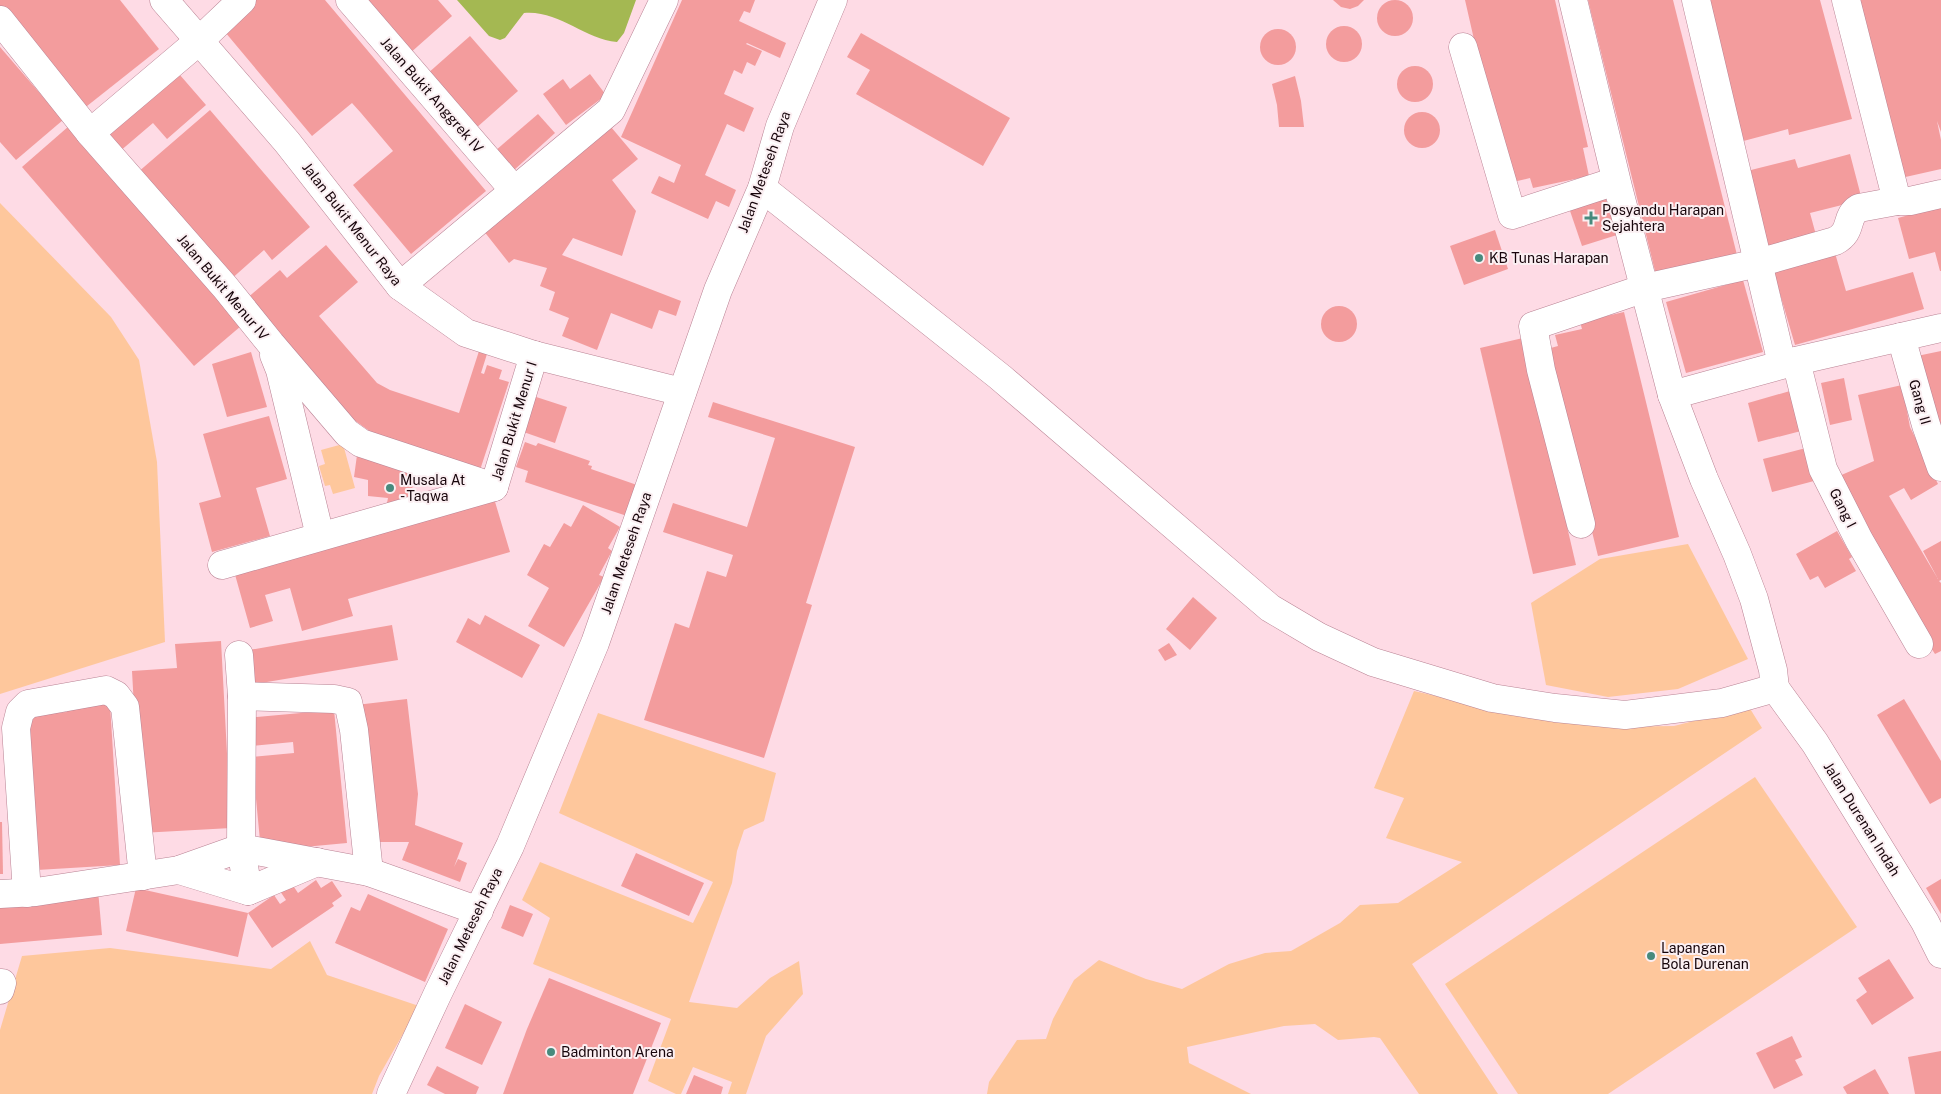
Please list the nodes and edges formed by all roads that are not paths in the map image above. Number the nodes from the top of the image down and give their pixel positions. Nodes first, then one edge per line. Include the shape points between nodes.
1 (164, 0) edge
2 (242, 0) edge
3 (350, 0) edge
4 (664, 0) edge
5 (832, 0) edge
6 (1573, 0) edge
7 (1696, 0) edge
8 (1846, 0) edge
9 (0, 20) edge
10 (200, 40) junction
11 (1464, 47) dead end
12 (90, 133) junction
13 (1616, 181) junction
14 (762, 188) junction
15 (514, 190) junction
16 (1941, 194) edge
17 (1897, 201) junction
18 (1758, 263) junction
19 (400, 286) junction
20 (1645, 288) junction
21 (1941, 328) edge
22 (1902, 337) junction
23 (270, 344) junction
24 (534, 355) junction
25 (1789, 363) junction
26 (682, 392) junction
27 (1672, 395) junction
28 (1941, 467) edge
29 (494, 487) junction
30 (1581, 524) dead end
31 (320, 536) junction
32 (222, 565) dead end
33 (1919, 644) dead end
34 (239, 655) dead end
35 (1775, 688) junction
36 (242, 696) junction
37 (241, 848) junction
38 (317, 862) junction
39 (179, 870) junction
40 (369, 872) junction
41 (143, 876) junction
42 (248, 891) junction
43 (27, 893) junction
44 (0, 894) edge
45 (479, 911) junction
46 (1940, 950) edge
47 (391, 1094) edge

1 - 10 street, Jalan Bukit Menur Raya
2 - 10 street
3 - 15 street, Jalan Bukit Anggrek IV
4 - 15 street via 611,110
5 - 14 street, Jalan Meteseh Raya via 780,126
6 - 13 street
7 - 18 street, Gang I
8 - 17 street
9 - 12 street, Jalan Bukit Menur IV
10 - 12 street
10 - 19 street, Jalan Bukit Menur Raya via 288,142
11 - 13 street via 1512,215
12 - 23 street, Jalan Bukit Menur IV via 225,287
13 - 20 street
14 - 26 street, Jalan Meteseh Raya via 718,290
14 - 35 street via 1000,377 1270,608 1319,637 1373,662 1492,698 1585,711 1625,715 1722,703
15 - 19 street
16 - 17 street
17 - 18 street via 1855,210 1846,232 1835,241
18 - 20 street
18 - 25 street, Gang I
19 - 24 street, Jalan Bukit Menur Raya via 466,333
20 - 27 street
20 - 30 street via 1533,326 1541,370
21 - 22 street
22 - 25 street
22 - 28 street, Gang II
23 - 29 street, Jalan Bukit Menur IV via 347,433 361,443
23 - 31 street via 280,370
24 - 26 street, Jalan Bukit Menur Raya
24 - 29 street, Jalan Bukit Menur I
25 - 27 street
25 - 33 street, Gang I via 1823,469 1859,540
26 - 45 street, Jalan Meteseh Raya via 595,643 510,846
27 - 35 street via 1754,599
29 - 31 street, Jalan Bukit Menur I
31 - 32 street, Jalan Bukit Menur I
34 - 36 street
35 - 46 street, Jalan Durenan Indah via 1815,743
36 - 37 street
36 - 40 street via 334,698 348,702 354,730
37 - 38 street
37 - 39 street
37 - 42 street
38 - 40 street
38 - 42 street
39 - 41 street
39 - 42 street
40 - 45 street
41 - 43 street
41 - 43 street via 125,707 116,695 106,690 28,704 20,712 16,728
43 - 44 street
45 - 47 street, Jalan Meteseh Raya

